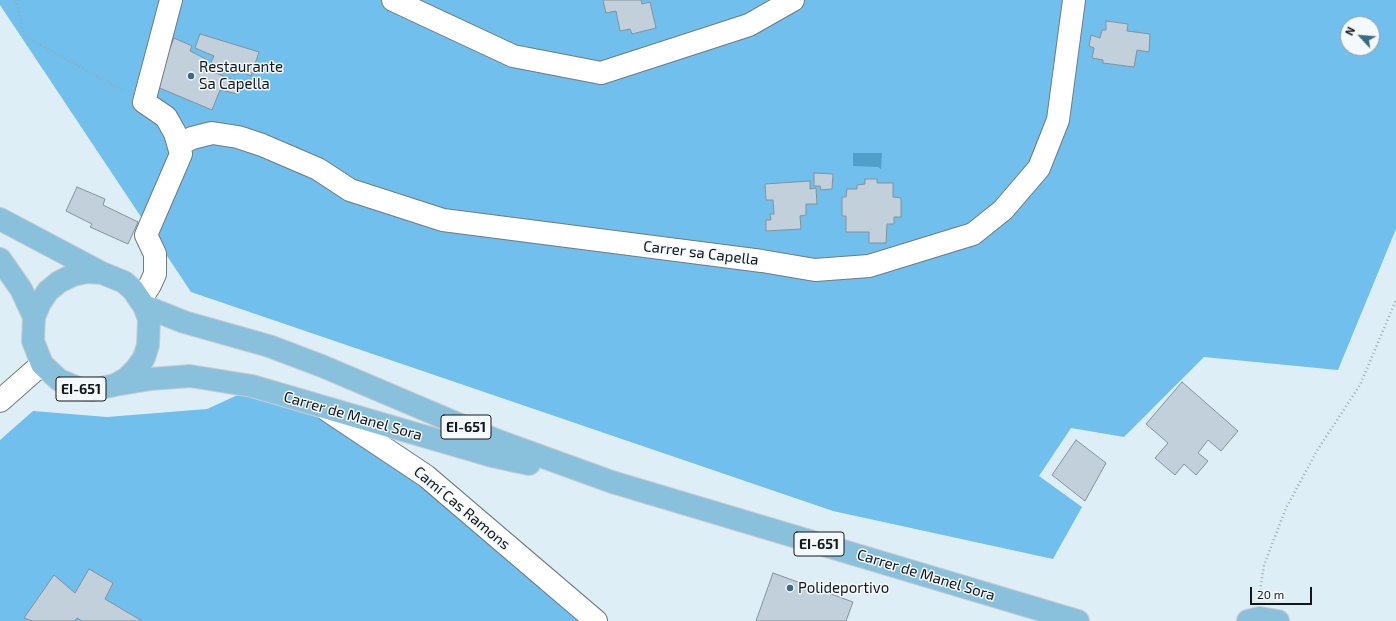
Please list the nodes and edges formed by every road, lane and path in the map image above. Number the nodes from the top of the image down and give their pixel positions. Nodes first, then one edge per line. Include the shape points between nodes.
1 (15, 0) edge
2 (171, 0) edge
3 (393, 0) edge
4 (793, 0) edge
5 (1074, 0) edge
6 (144, 102) junction
7 (179, 145) junction
8 (0, 219) edge
9 (0, 259) edge
10 (102, 273) junction
11 (1396, 300) edge
12 (142, 302) junction
13 (34, 317) junction
14 (42, 364) junction
15 (115, 385) junction
16 (0, 401) edge
17 (321, 406) junction
18 (612, 482) junction
19 (1262, 620) edge
20 (596, 621) edge
21 (1078, 621) edge

1 - 6 path via 24,36
2 - 6 street
3 - 4 street via 513,56 601,73 749,25
5 - 7 street, Carrer sa Capella via 1058,120 1039,168 1003,210 973,234 869,266 816,270 443,220 350,190 318,170 262,144 238,137 212,133 192,138
6 - 7 street via 166,117
7 - 12 street via 182,154 146,235 155,254 155,274
8 - 10 main road, EI-651
9 - 13 main road, EI-651 via 21,289
10 - 12 main road, EI-651 via 124,282
10 - 13 main road, EI-651 via 87,272 73,275 60,282 48,291
11 - 19 path via 1360,385 1318,449 1286,508 1264,565 1258,599
12 - 15 main road, EI-651 via 149,319 150,332 146,351 136,369
12 - 18 main road, Carrer de Manel Sora / EI-651 via 184,322 269,346 329,368 496,440
13 - 14 main road, EI-651 via 33,341
14 - 15 main road, EI-651 via 59,380 81,389 92,390
14 - 16 street
15 - 17 main road, Carrer de Manel Sora / EI-651 via 190,376 252,386
17 - 18 main road, Carrer de Manel Sora / EI-651 via 492,456
17 - 20 street, Camí Cas Ramons via 426,476
18 - 21 main road, Carrer de Manel Sora / EI-651

